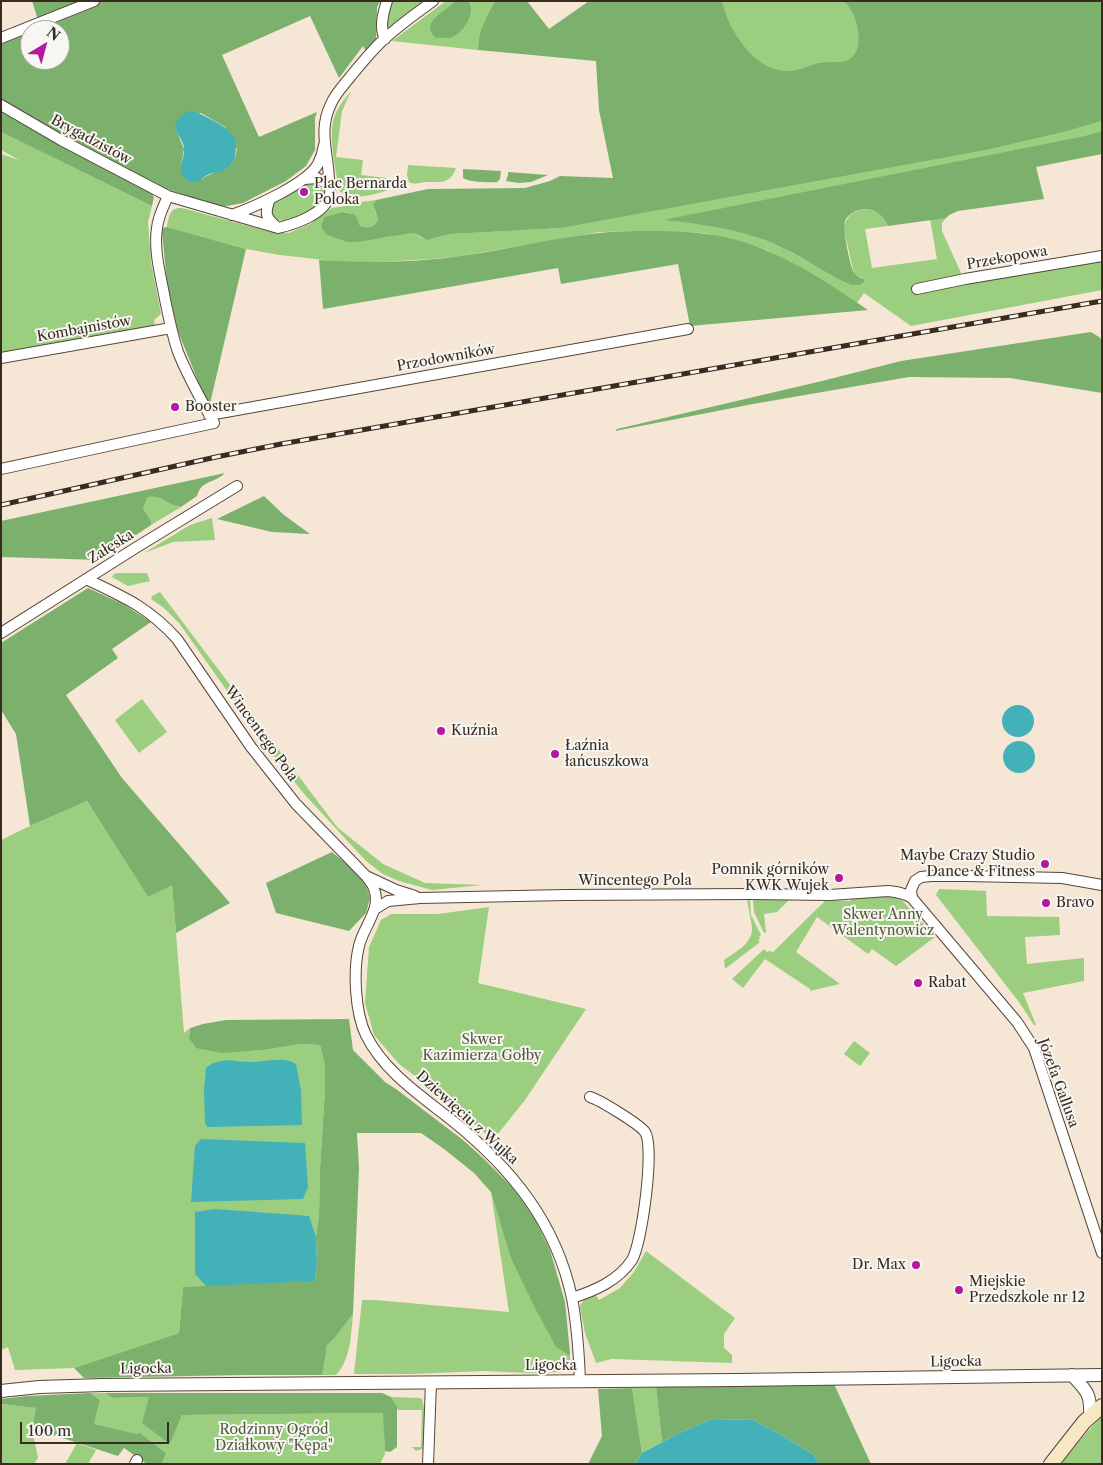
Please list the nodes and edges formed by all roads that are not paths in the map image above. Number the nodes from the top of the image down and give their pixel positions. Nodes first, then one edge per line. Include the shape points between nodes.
1 (94, 1) edge
2 (388, 1) edge
3 (433, 1) edge
4 (1, 38) edge
5 (385, 39) junction
6 (1, 105) edge
7 (324, 144) junction
8 (304, 179) junction
9 (329, 185) junction
10 (168, 196) junction
11 (270, 199) junction
12 (232, 215) junction
13 (278, 228) junction
14 (1102, 256) edge
15 (917, 289) dead end
16 (171, 328) junction
17 (688, 329) dead end
18 (1, 358) edge
19 (212, 419) junction
20 (1, 468) edge
21 (237, 486) dead end
22 (86, 579) junction
23 (1, 632) edge
24 (366, 876) junction
25 (1102, 884) edge
26 (420, 898) junction
27 (912, 898) junction
28 (375, 909) junction
29 (590, 1097) dead end
30 (1102, 1253) edge
31 (572, 1298) junction
32 (1072, 1375) junction
33 (1099, 1377) edge
34 (580, 1381) junction
35 (431, 1382) junction
36 (1, 1391) edge
37 (1102, 1406) edge
38 (1090, 1416) junction
39 (428, 1464) edge
40 (1051, 1464) edge

1 - 4 street
2 - 5 street via 382,25
3 - 5 street
5 - 7 street via 331,102 325,121
6 - 10 street, Brygadzistów
7 - 8 street via 318,164
7 - 9 street
8 - 9 street via 316,178
8 - 11 street
9 - 13 street via 328,200 322,207 295,224
10 - 12 street, Brygadzistów
10 - 16 street via 156,230
11 - 12 street
11 - 13 street via 266,214
12 - 13 street, Brygadzistów
14 - 15 street, Przekopowa
16 - 18 street, Kombajnistów
16 - 19 street via 186,370
17 - 19 street, Przodowników
19 - 20 street, Przodowników
21 - 22 street, Załęska
22 - 23 street, Załęska
22 - 24 street, Wincentego Pola via 131,601 163,624 296,804
24 - 26 street, Wincentego Pola
24 - 28 street via 374,889
25 - 27 street via 1062,878 931,876 915,881
26 - 27 street, Wincentego Pola via 600,894 830,895 888,890
26 - 28 street, Wincentego Pola via 388,900
27 - 30 street, Józefa Gallusa via 1017,1022 1034,1048
28 - 31 street, Dziewięciu z Wujka via 357,954 357,1003 366,1036 391,1069 491,1155 523,1190 556,1251
29 - 31 street via 644,1131 648,1140 647,1181 640,1235 632,1259 612,1280
31 - 34 street, Dziewięciu z Wujka
32 - 33 street, Ligocka
32 - 34 street, Ligocka
32 - 38 street via 1088,1395
34 - 35 street, Ligocka
35 - 36 street, Ligocka via 94,1385
35 - 39 street
37 - 38 main road
38 - 40 main road

